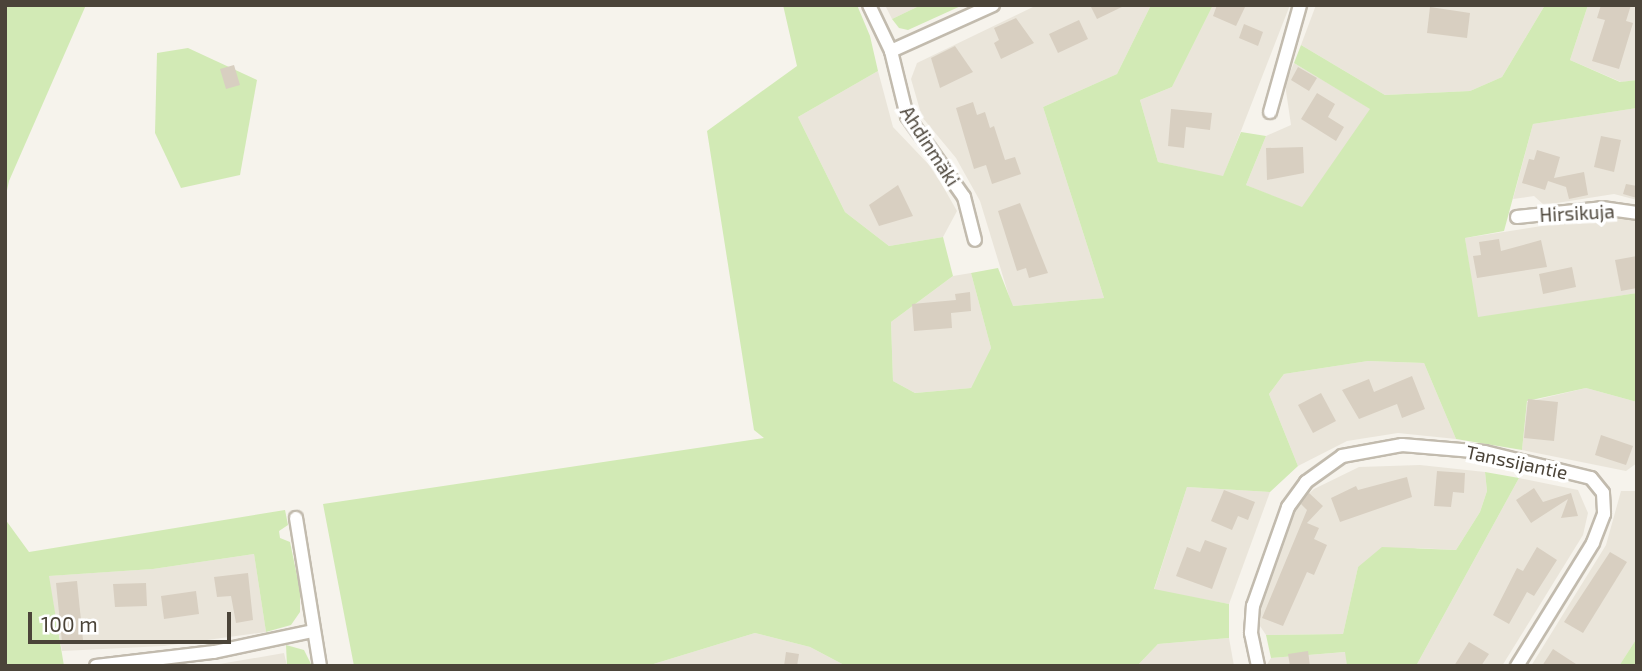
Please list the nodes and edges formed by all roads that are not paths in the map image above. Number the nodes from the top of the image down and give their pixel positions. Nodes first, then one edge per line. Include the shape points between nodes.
1 (869, 5) edge
2 (993, 5) edge
3 (1300, 5) edge
4 (891, 51) junction
5 (1270, 112) dead end
6 (1637, 213) edge
7 (1517, 217) dead end
8 (975, 240) dead end
9 (296, 518) dead end
10 (313, 631) junction
11 (96, 666) edge
12 (320, 666) edge
13 (1258, 666) edge
14 (1517, 666) edge

1 - 4 street, Ahdinmäki
2 - 4 street
3 - 5 street
4 - 8 street, Ahdinmäki via 907,116 964,197
6 - 7 street, Hirsikuja via 1602,208
9 - 10 street
10 - 11 street via 214,652
10 - 12 street
13 - 14 street, Tanssijantie via 1251,633 1253,606 1288,507 1306,482 1342,456 1402,445 1485,452 1591,478 1603,493 1604,514 1593,543

